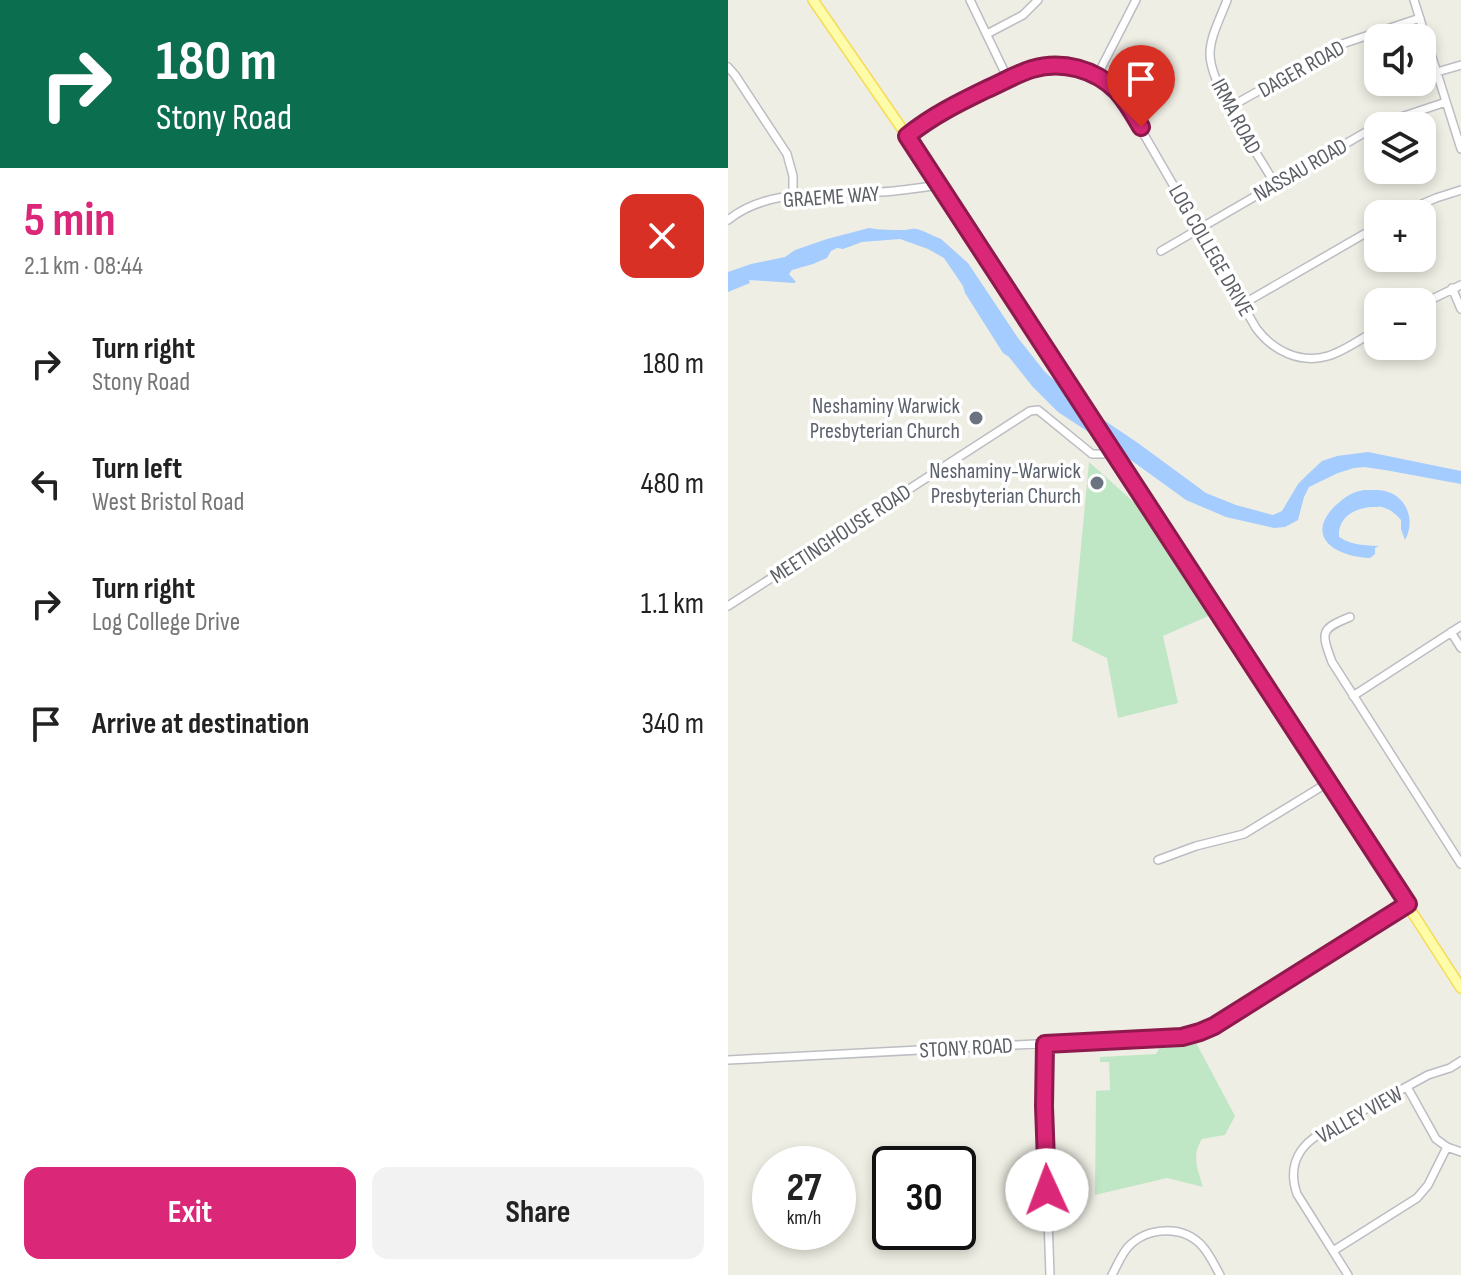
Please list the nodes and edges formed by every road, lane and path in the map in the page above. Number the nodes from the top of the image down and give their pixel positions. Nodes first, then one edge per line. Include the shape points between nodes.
1 (813, 0) edge
2 (970, 0) edge
3 (1038, 0) edge
4 (1136, 0) edge
5 (1227, 0) edge
6 (1414, 0) edge
7 (1420, 18) junction
8 (987, 34) junction
9 (1461, 65) edge
10 (728, 67) edge
11 (1437, 72) junction
12 (1097, 76) junction
13 (1008, 79) junction
14 (1446, 102) junction
15 (1230, 107) junction
16 (907, 136) junction
17 (1461, 149) edge
18 (1275, 184) junction
19 (938, 185) junction
20 (1461, 190) edge
21 (793, 196) junction
22 (1431, 200) edge
23 (728, 220) edge
24 (1199, 228) junction
25 (1364, 234) edge
26 (1161, 251) dead end
27 (1461, 285) edge
28 (1452, 288) junction
29 (1436, 297) edge
30 (1243, 304) junction
31 (1461, 309) edge
32 (1364, 337) edge
33 (1113, 450) junction
34 (728, 606) edge
35 (1350, 617) dead end
36 (1461, 626) edge
37 (1451, 632) junction
38 (1461, 648) edge
39 (1353, 696) junction
40 (1329, 782) junction
41 (1158, 860) dead end
42 (1461, 864) edge
43 (1408, 904) junction
44 (1461, 988) edge
45 (1045, 1044) junction
46 (728, 1060) edge
47 (1461, 1061) edge
48 (1407, 1087) junction
49 (1447, 1147) junction
50 (1461, 1152) edge
51 (1333, 1251) junction
52 (1050, 1275) edge
53 (1112, 1275) edge
54 (1220, 1275) edge
55 (1348, 1275) edge

1 - 16 main road
2 - 8 street
3 - 8 street via 1023,15
4 - 12 street
5 - 15 street, IRMA ROAD via 1210,55
6 - 7 street
7 - 11 street
7 - 15 street, DAGER ROAD via 1342,44
8 - 13 street
9 - 11 street
10 - 21 street via 784,148
11 - 14 street
12 - 13 street, LOG COLLEGE DRIVE via 1051,66
12 - 24 street, LOG COLLEGE DRIVE via 1124,100
13 - 16 street, LOG COLLEGE DRIVE via 937,114
14 - 17 street
14 - 18 street, NASSAU ROAD via 1371,129
15 - 18 street, IRMA ROAD
16 - 19 main road
18 - 24 street, NASSAU ROAD
19 - 21 street, GRAEME WAY
19 - 33 main road
20 - 22 street
21 - 23 street, GRAEME WAY via 752,205
24 - 26 street, NASSAU ROAD
24 - 30 street, LOG COLLEGE DRIVE
25 - 30 street
27 - 28 street
28 - 29 street
28 - 31 street
30 - 32 street, LOG COLLEGE DRIVE via 1266,340 1297,357 1328,356
33 - 34 street, MEETINGHOUSE ROAD via 1092,454 1038,410 1030,411
33 - 40 main road
35 - 39 street via 1330,625 1325,637 1332,662
36 - 37 street
37 - 38 street
37 - 39 street
39 - 42 street
40 - 41 street via 1244,834
40 - 43 main road
43 - 44 main road
43 - 45 street, STONY ROAD via 1200,1032
45 - 46 street, STONY ROAD
45 - 52 street
47 - 48 street, VALLEY VIEW
48 - 49 street via 1431,1133
48 - 51 street, VALLEY VIEW via 1315,1137 1297,1156 1297,1194
49 - 50 street
49 - 51 street via 1423,1193
51 - 55 street, VALLEY VIEW
53 - 54 street via 1137,1240 1168,1230 1199,1243

